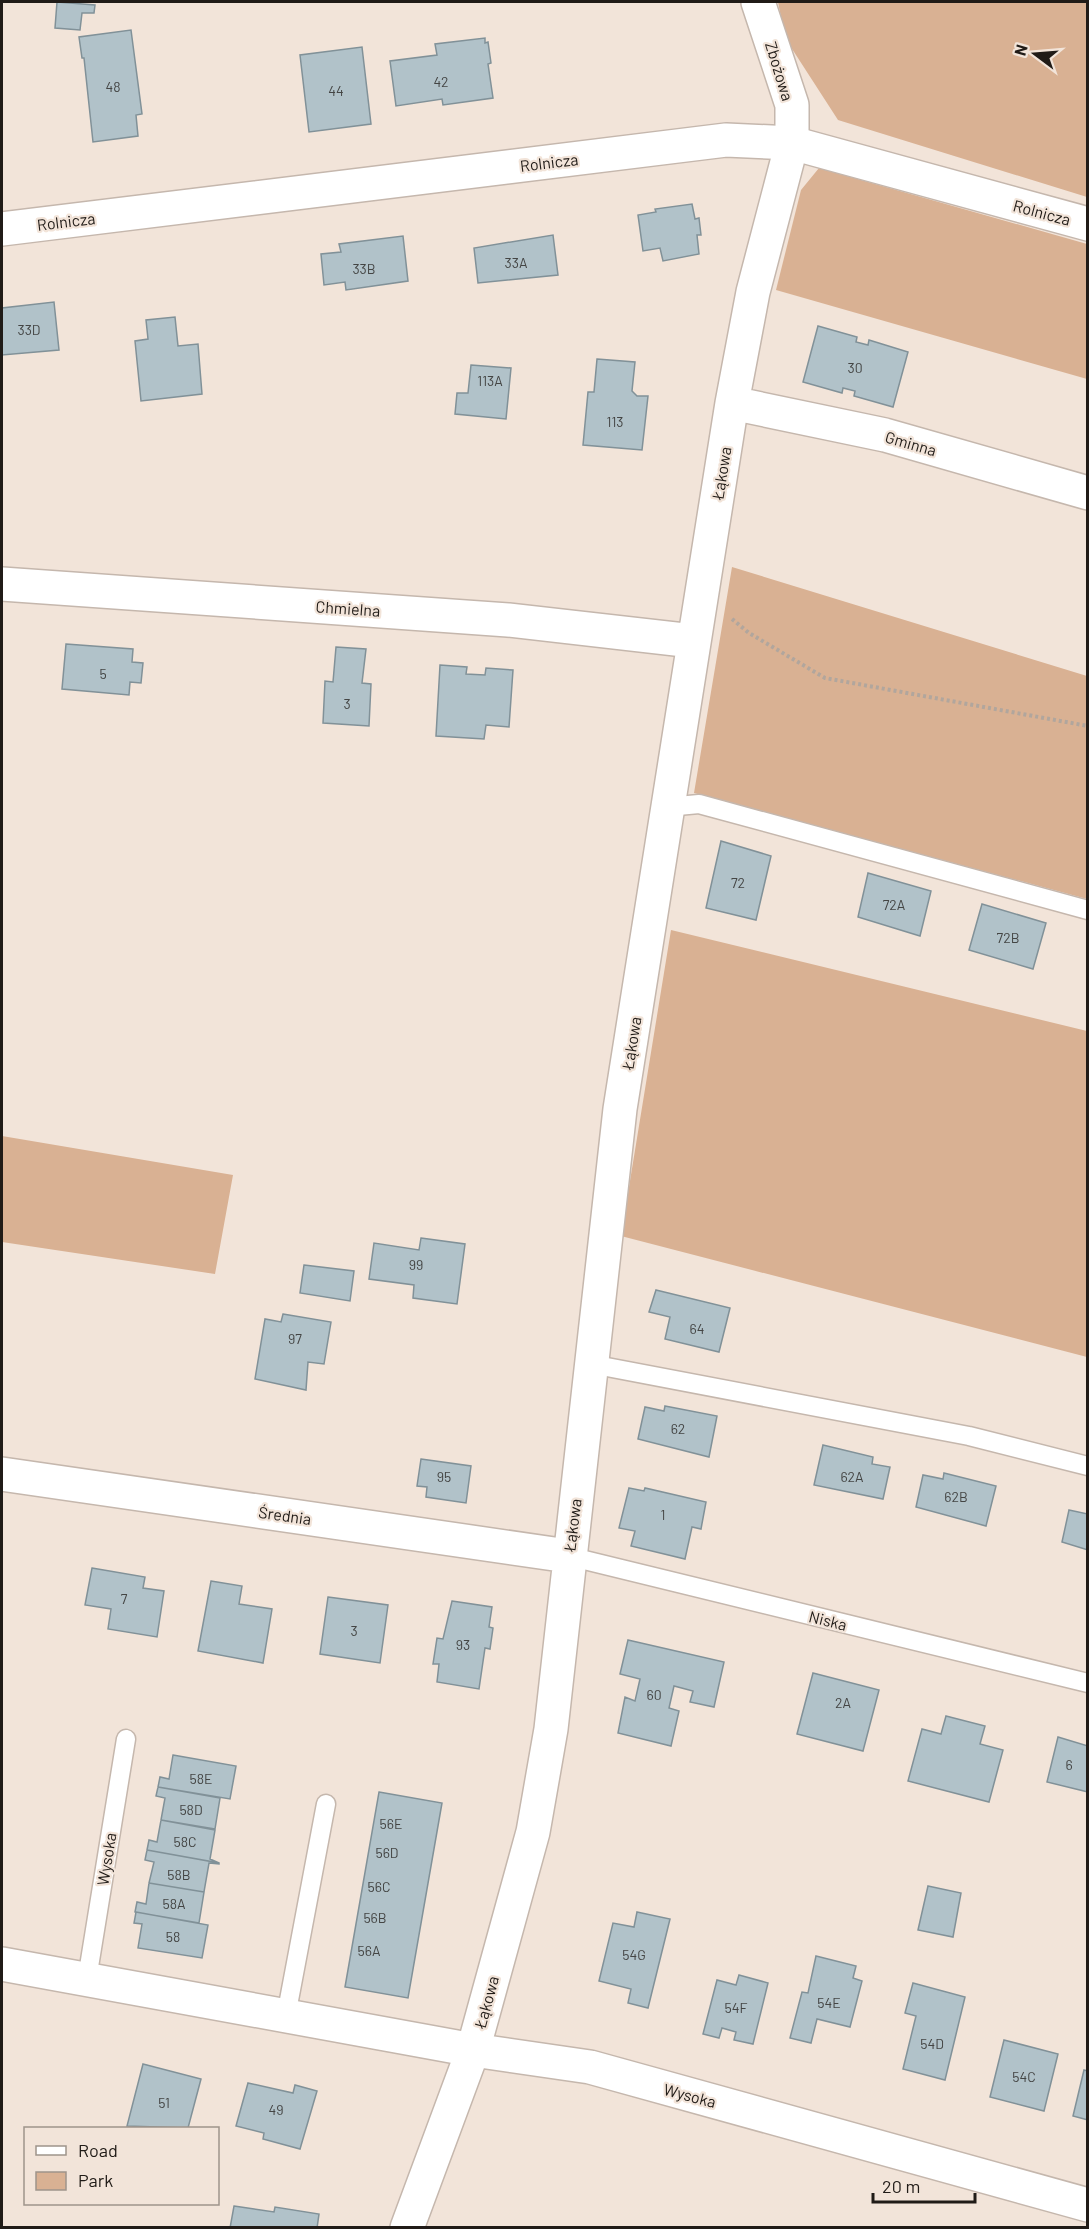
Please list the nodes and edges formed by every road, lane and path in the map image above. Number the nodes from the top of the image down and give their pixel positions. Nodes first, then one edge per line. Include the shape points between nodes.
1 (758, 2) edge
2 (792, 143) junction
3 (1088, 224) edge
4 (2, 229) edge
5 (732, 403) junction
6 (1088, 493) edge
7 (2, 584) edge
8 (701, 591) junction
9 (693, 641) junction
10 (1088, 726) edge
11 (667, 807) junction
12 (1088, 910) edge
13 (591, 1364) junction
14 (1088, 1466) edge
15 (2, 1474) edge
16 (568, 1557) junction
17 (1088, 1683) edge
18 (126, 1739) dead end
19 (326, 1804) dead end
20 (2, 1964) edge
21 (87, 1979) junction
22 (286, 2016) junction
23 (473, 2050) junction
24 (1088, 2205) edge
25 (407, 2228) edge

1 - 2 street, Zbożowa via 792,105
2 - 3 street, Rolnicza
2 - 4 street, Rolnicza via 726,141
2 - 5 street, Łąkowa via 753,292
5 - 6 street, Gminna via 885,435
5 - 8 street, Łąkowa
7 - 9 street, Chmielna via 508,620
8 - 9 street, Łąkowa
8 - 10 path via 749,633 825,678
9 - 11 street, Łąkowa
11 - 12 lane via 699,804
11 - 13 street, Łąkowa via 620,1109
13 - 14 lane via 969,1436
13 - 16 street, Łąkowa
15 - 16 street, Średnia
16 - 17 lane, Niska
16 - 23 street, Łąkowa via 551,1729 533,1832
18 - 21 lane, Wysoka
19 - 22 lane
20 - 21 street, Wysoka
21 - 22 street, Wysoka
22 - 23 street, Wysoka
23 - 24 street, Wysoka via 590,2067
23 - 25 street, Łąkowa

